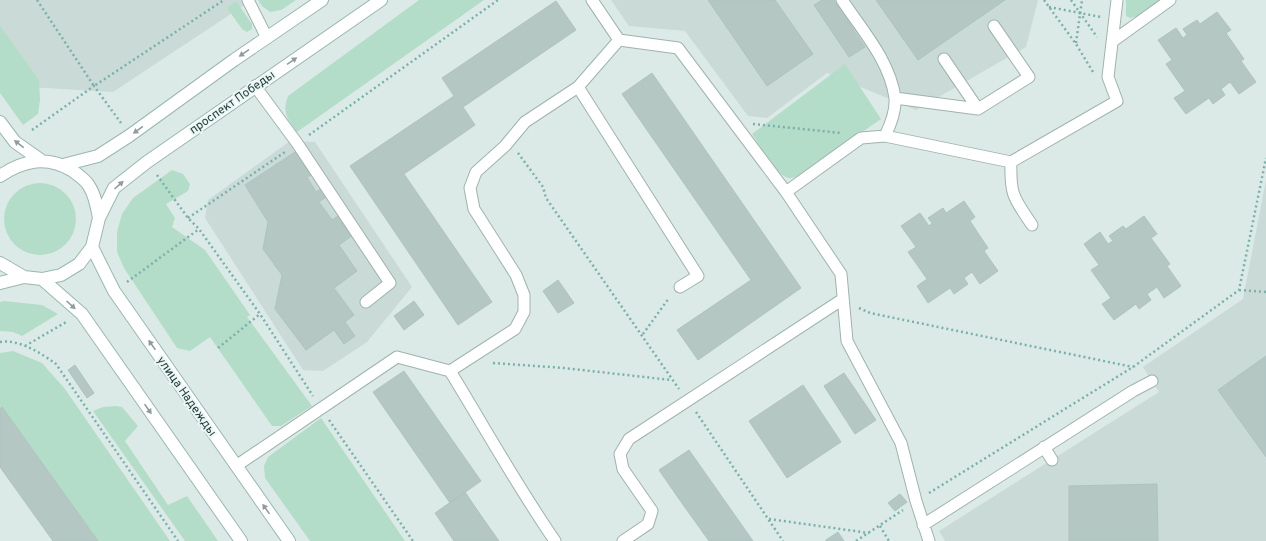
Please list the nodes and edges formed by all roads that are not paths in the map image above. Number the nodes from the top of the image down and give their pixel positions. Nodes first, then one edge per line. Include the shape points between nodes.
1 (248, 0) edge
2 (322, 0) edge
3 (381, 0) edge
4 (592, 0) edge
5 (842, 0) edge
6 (1117, 0) edge
7 (1170, 0) edge
8 (994, 26) dead end
9 (267, 38) junction
10 (619, 40) junction
11 (1113, 41) junction
12 (944, 59) dead end
13 (255, 86) junction
14 (578, 87) junction
15 (895, 98) junction
16 (978, 109) junction
17 (0, 122) edge
18 (885, 136) junction
19 (42, 160) junction
20 (1011, 162) junction
21 (63, 165) junction
22 (0, 176) edge
23 (786, 192) junction
24 (99, 218) junction
25 (1032, 225) dead end
26 (92, 247) junction
27 (0, 263) edge
28 (24, 277) junction
29 (42, 279) junction
30 (0, 283) edge
31 (680, 287) road end
32 (843, 299) junction
33 (366, 302) dead end
34 (450, 371) junction
35 (1152, 381) dead end
36 (1044, 447) junction
37 (1052, 460) dead end
38 (236, 466) junction
39 (923, 525) junction
40 (241, 541) edge
41 (288, 541) edge
42 (555, 541) edge
43 (624, 541) edge
44 (929, 541) edge

1 - 9 lane
2 - 9 main road, проспект Победы
13 -> 3 main road, проспект Победы
4 - 10 lane
5 - 15 lane via 883,60
6 - 11 lane
7 - 11 lane
8 - 16 lane via 1029,77
9 -> 21 main road, проспект Победы via 98,156
10 - 14 lane
10 - 23 lane via 678,48
11 - 20 lane via 1108,77 1117,101
12 - 16 lane
24 -> 13 main road, проспект Победы via 114,188
13 - 33 lane via 297,143 390,283
14 - 31 lane via 698,276
14 - 34 lane via 525,122 476,172 470,188 474,209 516,275 524,296 524,312 515,329
15 - 16 lane
15 - 18 lane via 892,121
19 -> 17 main road via 15,142
18 - 20 lane
18 - 23 lane via 861,138
19 - 21 main road, проспект Победы
19 - 22 main road, проспект Победы via 17,165
20 - 25 lane via 1010,182 1013,198
21 - 24 main road, проспект Победы via 89,185
23 - 32 lane via 841,274
24 - 26 main road, проспект Победы
26 - 29 main road, проспект Победы via 79,264 61,275
38 -> 26 main road, улица Надежды via 114,291
27 - 28 main road, проспект Победы
28 - 29 main road, проспект Победы
28 - 30 main road, проспект Победы
29 -> 40 main road via 82,314
32 - 39 lane via 847,341 902,443
32 - 43 lane via 629,439 620,454 623,469 652,511 648,524
34 - 38 lane via 397,357
34 - 42 lane via 504,459 521,492
35 - 36 lane
36 - 37 lane
36 - 39 lane
41 -> 38 main road, улица Надежды
39 - 44 lane

